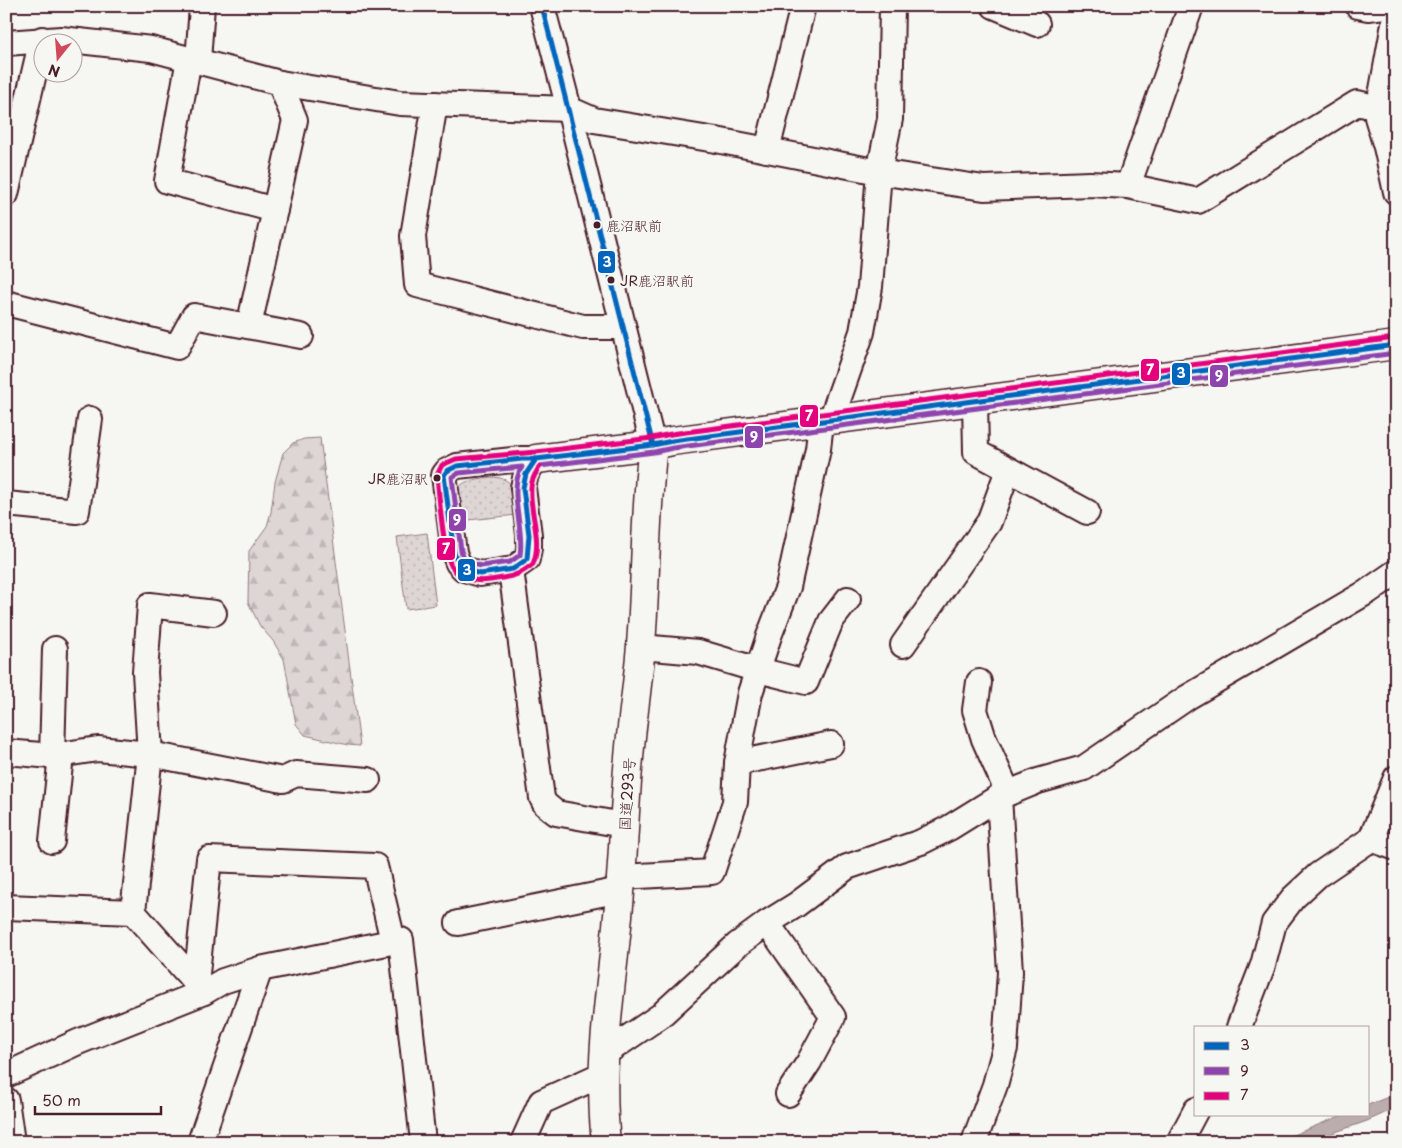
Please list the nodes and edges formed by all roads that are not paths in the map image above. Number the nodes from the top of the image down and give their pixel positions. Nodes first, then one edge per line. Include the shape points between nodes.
1 (202, 6) edge
2 (542, 6) edge
3 (803, 6) edge
4 (892, 6) edge
5 (994, 6) edge
6 (1190, 6) edge
7 (1358, 6) edge
8 (1385, 6) edge
9 (1396, 13) edge
10 (1037, 24) dead end
11 (32, 40) edge
12 (82, 41) edge
13 (6, 43) edge
14 (193, 60) junction
15 (32, 82) edge
16 (280, 83) junction
17 (435, 104) junction
18 (569, 109) junction
19 (1384, 111) edge
20 (767, 150) junction
21 (879, 172) junction
22 (1128, 186) junction
23 (1396, 192) edge
24 (6, 194) edge
25 (275, 210) junction
26 (6, 303) edge
27 (248, 326) junction
28 (623, 327) junction
29 (301, 336) dead end
30 (1396, 345) edge
31 (975, 401) junction
32 (90, 418) dead end
33 (826, 421) junction
34 (652, 446) junction
35 (536, 459) junction
36 (490, 463) junction
37 (1008, 470) junction
38 (523, 488) junction
39 (6, 504) edge
40 (1087, 512) dead end
41 (511, 570) junction
42 (1396, 572) edge
43 (848, 599) dead end
44 (214, 613) dead end
45 (903, 645) dead end
46 (641, 647) junction
47 (55, 648) dead end
48 (758, 670) junction
49 (979, 682) dead end
50 (831, 744) dead end
51 (6, 752) edge
52 (150, 754) junction
53 (56, 756) junction
54 (737, 763) junction
55 (1396, 778) edge
56 (368, 780) dead end
57 (1004, 795) junction
58 (623, 825) junction
59 (1371, 839) junction
60 (52, 841) dead end
61 (1396, 848) edge
62 (621, 884) junction
63 (6, 908) edge
64 (133, 912) junction
65 (458, 923) dead end
66 (767, 923) junction
67 (393, 941) junction
68 (260, 969) junction
69 (200, 987) junction
70 (1239, 1026) edge
71 (603, 1064) junction
72 (6, 1075) edge
73 (788, 1094) dead end
74 (6, 1100) edge
75 (1194, 1114) edge
76 (12, 1142) edge
77 (200, 1142) edge
78 (423, 1142) edge
79 (523, 1142) edge
80 (606, 1142) edge
81 (974, 1142) edge
82 (1179, 1142) edge

1 - 14 street
2 - 18 street
3 - 20 street
4 - 21 street via 890,119
5 - 10 street
6 - 22 street
7 - 8 street
9 - 19 street
11 - 13 street
12 - 14 street via 151,49
14 - 16 street
14 - 25 street via 167,180
15 - 24 street
16 - 17 street via 400,103
16 - 25 street via 295,120
17 - 18 street
17 - 28 street via 413,236 417,285 583,327
18 - 20 street via 594,120
18 - 28 street
19 - 22 street via 1357,103 1198,201
19 - 23 street via 1386,146
20 - 21 street
21 - 22 street via 984,188 1090,184
21 - 33 street via 870,287 862,332
25 - 27 street
26 - 27 street via 177,347 194,316
27 - 29 street
28 - 34 street
30 - 31 main road
31 - 33 main road
31 - 37 street via 976,452
32 - 39 street via 77,511
33 - 34 main road
33 - 48 street via 788,586
34 - 35 main road
34 - 46 main road, 国道293号
35 - 36 street
35 - 38 street via 526,474
36 - 38 street via 509,473
36 - 41 street via 457,466 444,475 454,552 458,563 471,572
37 - 40 street
37 - 45 street via 990,522
38 - 41 street via 529,548 527,559
41 - 58 street via 542,798 556,813
42 - 57 street via 1188,697 1084,768
43 - 48 street via 831,621 806,682
44 - 52 street via 150,605 146,672
46 - 48 street via 698,652
46 - 58 main road, 国道293号
47 - 53 street
48 - 54 street via 750,693
49 - 57 street via 975,710
50 - 54 street
51 - 53 street
52 - 53 street via 98,749
52 - 56 street via 283,780 296,774
52 - 64 street
53 - 60 street
54 - 62 street via 735,802 712,872
55 - 59 street
57 - 66 street via 921,842 847,866
57 - 81 street via 1010,972 1005,1048
58 - 62 main road, 国道293号
59 - 61 street
59 - 70 street via 1318,875 1293,898 1274,923
62 - 65 street
62 - 71 main road, 国道293号
63 - 64 street
64 - 69 street
66 - 71 street via 737,945
66 - 73 street via 833,1017
67 - 68 street
67 - 69 street via 375,866 210,859
67 - 78 street via 401,940
68 - 69 street
68 - 77 street
69 - 72 street
71 - 79 street via 541,1102
71 - 80 main road, 国道293号
74 - 76 street
75 - 82 street

